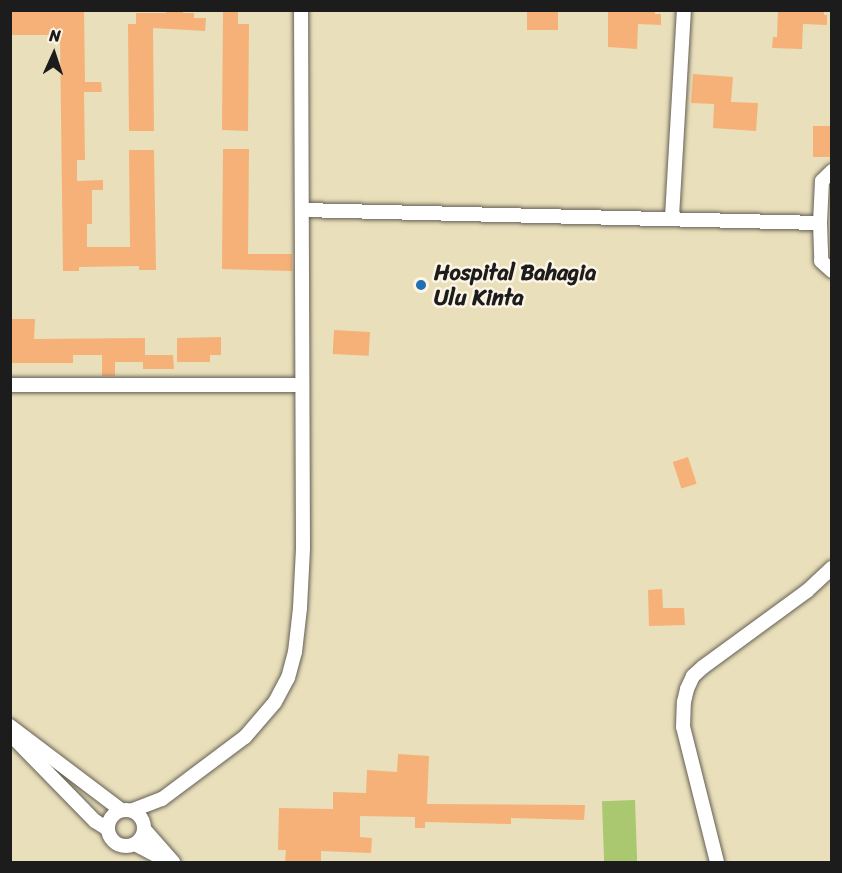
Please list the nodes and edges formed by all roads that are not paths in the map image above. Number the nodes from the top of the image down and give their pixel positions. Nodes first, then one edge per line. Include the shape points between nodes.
1 (301, 10) edge
2 (684, 10) edge
3 (831, 171) edge
4 (302, 210) junction
5 (672, 217) junction
6 (820, 223) junction
7 (831, 271) edge
8 (10, 385) edge
9 (302, 385) junction
10 (831, 568) edge
11 (10, 726) edge
12 (10, 734) edge
13 (162, 800) junction
14 (127, 810) junction
15 (145, 827) junction
16 (108, 829) junction
17 (135, 844) junction
18 (171, 862) edge
19 (717, 862) edge

1 - 4 street
2 - 5 street
3 - 6 street via 822,181
4 - 5 street
4 - 9 street
5 - 6 street
6 - 7 street via 821,261
8 - 9 street
9 - 13 street via 303,548 295,652 288,678 276,702 245,737
10 - 19 street via 807,591 703,667 687,689 683,727
11 - 14 street
12 - 16 street via 95,821
13 - 14 street
13 - 15 street
14 - 15 street via 138,813
14 - 16 street via 111,817
15 - 17 street
15 - 18 street
16 - 17 street via 116,843
17 - 18 street

